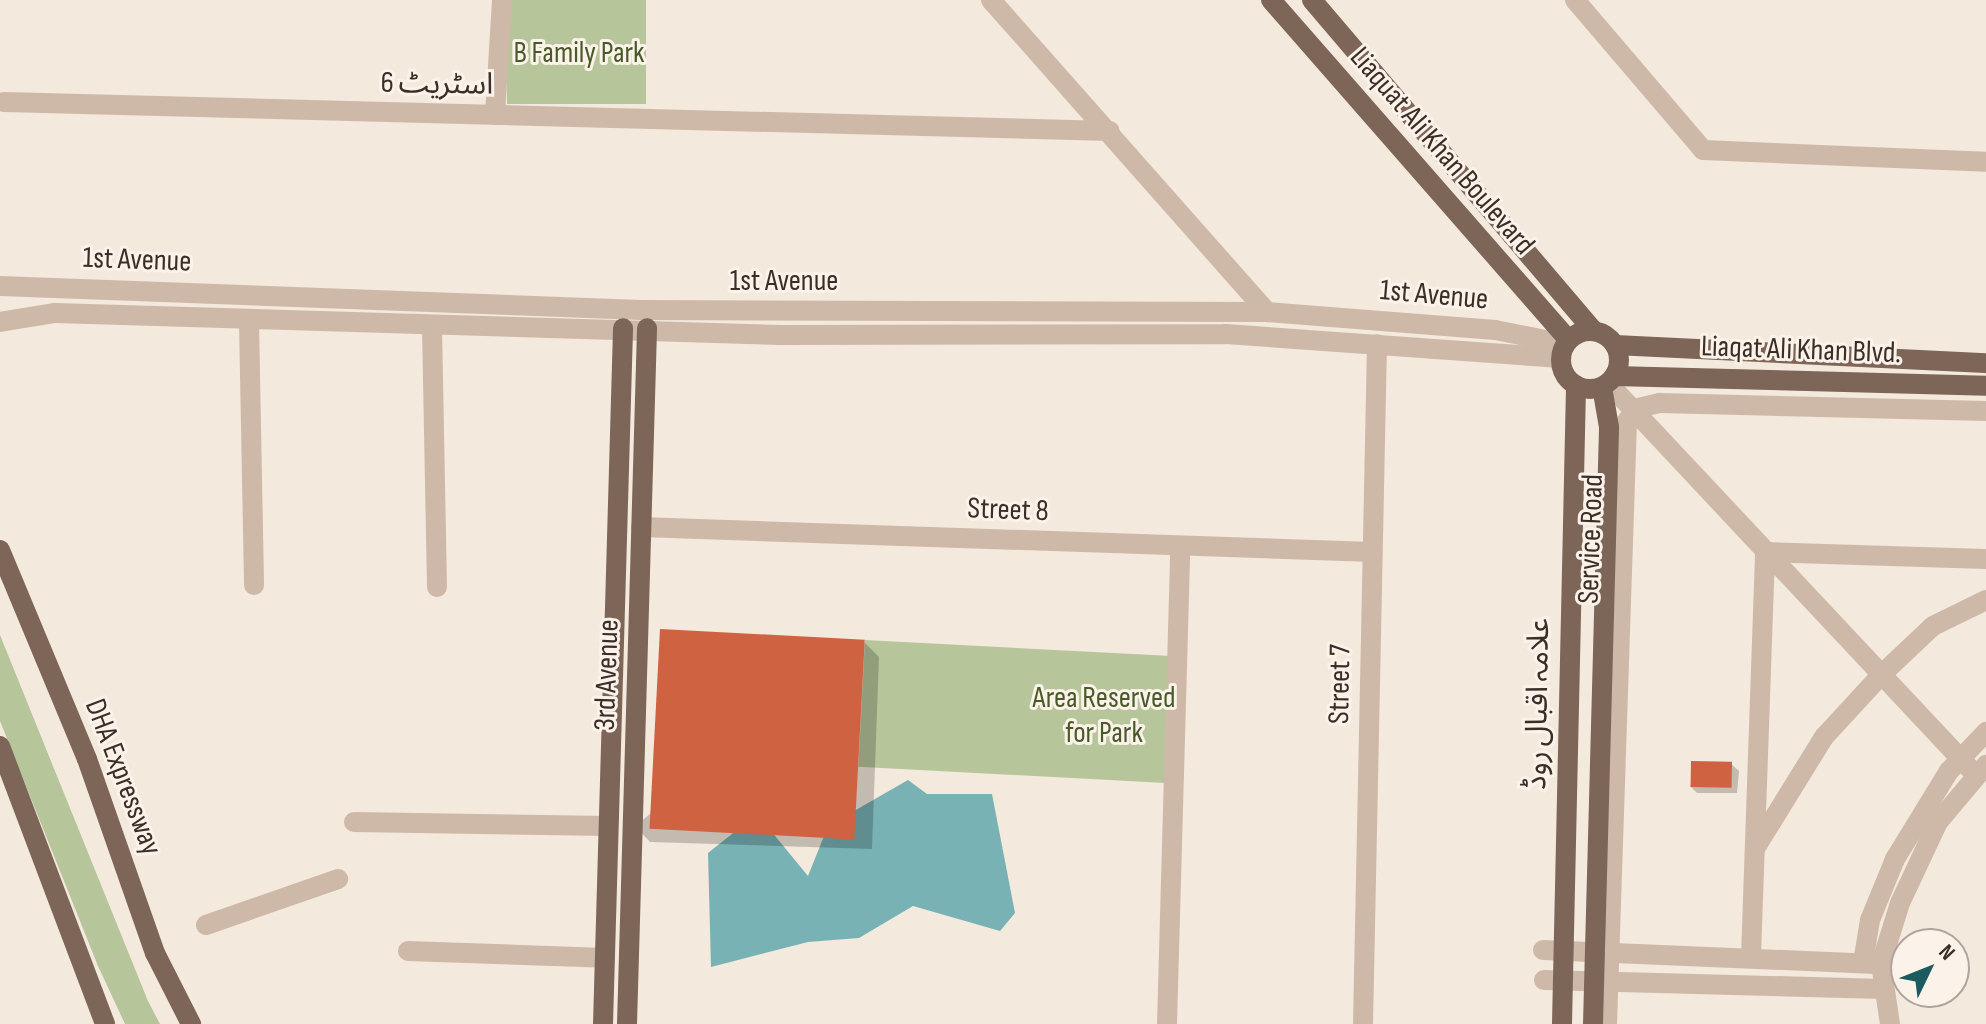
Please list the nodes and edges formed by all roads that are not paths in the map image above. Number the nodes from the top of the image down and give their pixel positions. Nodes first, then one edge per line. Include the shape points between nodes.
1 (502, 0) edge
2 (991, 0) edge
3 (1271, 0) edge
4 (1312, 0) edge
5 (1575, 0) edge
6 (4, 102) dead end
7 (495, 115) junction
8 (1110, 131) junction
9 (1986, 162) edge
10 (0, 286) edge
11 (1267, 312) junction
12 (0, 322) edge
13 (249, 322) junction
14 (432, 327) junction
15 (623, 328) junction
16 (647, 328) junction
17 (1594, 331) junction
18 (1377, 344) junction
19 (1615, 345) junction
20 (1566, 347) junction
21 (1986, 363) edge
22 (1608, 382) junction
23 (1576, 385) junction
24 (1986, 386) edge
25 (1986, 411) edge
26 (1632, 414) junction
27 (641, 527) junction
28 (1180, 547) junction
29 (0, 550) edge
30 (1373, 552) junction
31 (1765, 552) junction
32 (1986, 559) edge
33 (254, 585) dead end
34 (437, 587) dead end
35 (1986, 600) edge
36 (1881, 675) junction
37 (1986, 732) edge
38 (0, 746) edge
39 (1959, 757) junction
40 (1980, 769) edge
41 (354, 822) dead end
42 (608, 826) junction
43 (1756, 847) junction
44 (338, 879) dead end
45 (206, 925) dead end
46 (408, 951) dead end
47 (1552, 951) junction
48 (1601, 952) junction
49 (1751, 956) junction
50 (605, 958) junction
51 (1872, 964) junction
52 (1600, 978) junction
53 (1553, 979) junction
54 (1884, 989) junction
55 (105, 1024) edge
56 (191, 1024) edge
57 (603, 1024) edge
58 (627, 1024) edge
59 (1167, 1024) edge
60 (1363, 1024) edge
61 (1562, 1024) edge
62 (1593, 1024) edge
63 (1607, 1024) edge
64 (1890, 1024) edge

1 - 7 street
2 - 8 street
3 - 20 main road, Liaquat Ali Khan Boulevard
4 - 17 main road, Liaquat Ali Khan Boulevard
5 - 9 street via 1703,150
6 - 7 street, اسٹریٹ 6
7 - 8 street, اسٹریٹ 6
8 - 11 street
10 - 11 street, 1st Avenue via 641,310
11 - 20 street, 1st Avenue via 1495,330
12 - 13 street via 55,313
13 - 14 street
13 - 33 street
14 - 15 street
14 - 34 street
15 - 16 street
15 - 42 main road, 3rd Avenue
16 - 18 street via 1226,334
16 - 27 main road, 3rd Avenue
17 - 19 main road, Liaquat Ali Khan Boulevard
17 - 20 main road
18 - 20 street
18 - 30 street, Street 7
19 - 21 main road, Liaqat Ali Khan Blvd.
19 - 22 main road
20 - 23 main road, Liaquat Ali Khan Boulevard
22 - 23 main road, Liaqat Ali Khan Blvd.
22 - 24 main road, Liaqat Ali Khan Blvd.
22 - 26 street
22 - 48 main road
23 - 47 main road, علامہ اقبال روڈ
25 - 26 street via 1660,403
26 - 31 street
26 - 48 street, Service Road via 1624,436
27 - 28 street, Street 8
27 - 58 main road, 3rd Avenue
28 - 30 street, Street 8
28 - 59 street
29 - 56 main road, DHA Expressway via 87,759 155,953
30 - 60 street, Street 7
31 - 32 street
31 - 36 street
31 - 43 street
35 - 36 street via 1933,626
36 - 39 street
36 - 43 street via 1824,737
37 - 39 street
38 - 55 main road
39 - 40 street
39 - 51 street via 1895,859 1870,920
40 - 51 street via 1916,862
41 - 42 street
42 - 50 main road, 3rd Avenue
43 - 49 street
44 - 45 street
46 - 50 street
47 - 48 street
47 - 53 main road, علامہ اقبال روڈ
48 - 49 street
48 - 52 main road
49 - 51 street
50 - 57 main road, 3rd Avenue
51 - 54 street
52 - 53 street
52 - 54 street
52 - 62 main road
52 - 63 street
53 - 61 main road, علامہ اقبال روڈ
54 - 64 street

